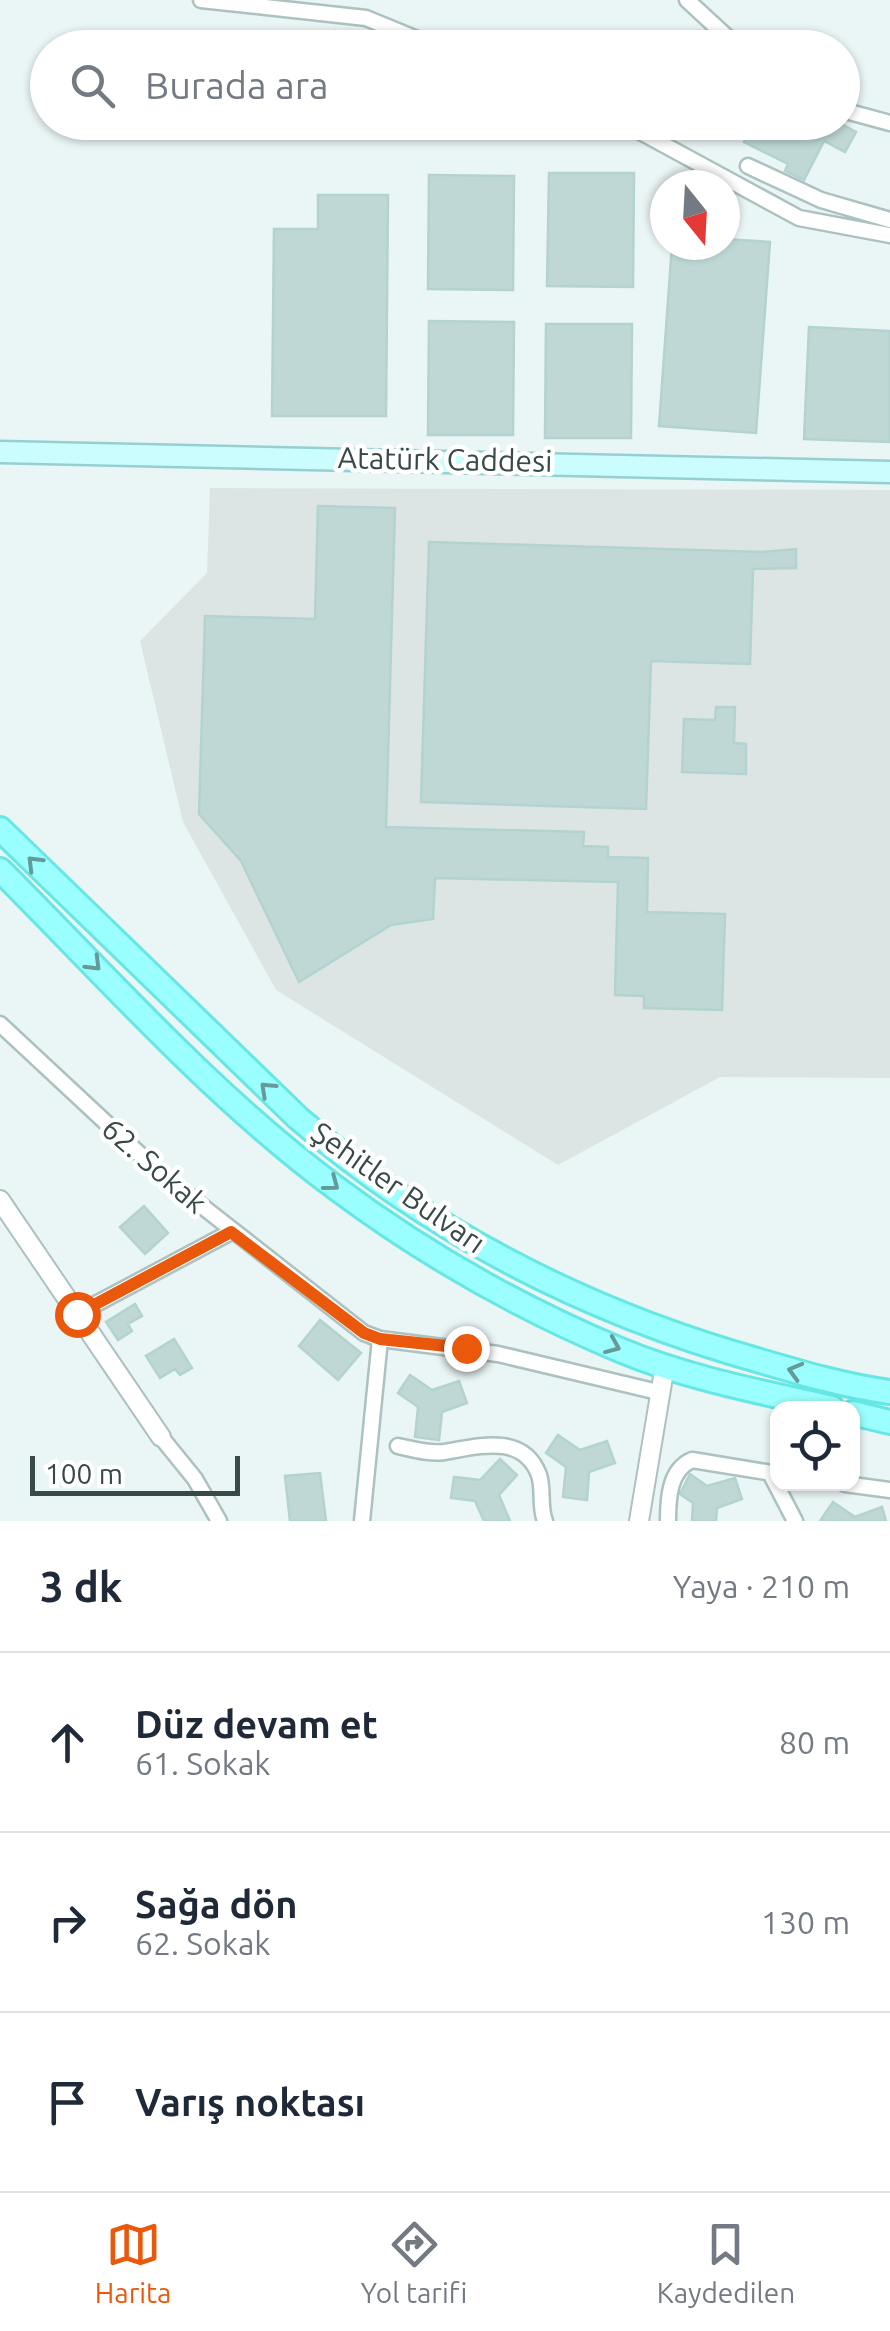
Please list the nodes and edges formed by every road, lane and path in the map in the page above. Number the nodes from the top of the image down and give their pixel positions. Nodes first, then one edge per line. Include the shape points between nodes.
1 (200, 0) edge
2 (688, 0) edge
3 (395, 30) edge
4 (720, 30) edge
5 (860, 115) edge
6 (890, 123) edge
7 (655, 140) edge
8 (748, 166) dead end
9 (890, 220) edge
10 (890, 235) edge
11 (0, 452) edge
12 (890, 472) edge
13 (0, 830) edge
14 (0, 870) edge
15 (0, 1024) edge
16 (0, 1200) edge
17 (231, 1232) junction
18 (77, 1314) junction
19 (380, 1339) junction
20 (665, 1365) junction
21 (658, 1392) junction
22 (890, 1392) edge
23 (805, 1401) edge
24 (860, 1415) edge
25 (890, 1422) edge
26 (161, 1437) joint
27 (398, 1446) dead end
28 (770, 1472) edge
29 (860, 1486) edge
30 (890, 1490) edge
31 (782, 1491) edge
32 (220, 1521) edge
33 (362, 1521) edge
34 (544, 1521) edge
35 (639, 1521) edge
36 (668, 1521) edge
37 (796, 1521) edge

1 - 3 street via 341,13
2 - 4 street
5 - 6 street
7 - 10 street via 799,218
8 - 9 street via 821,200
11 - 12 main road, Atatürk Caddesi
22 -> 13 main road, Şehitler Bulvarı via 689,1341 540,1280 442,1226 298,1118
14 -> 20 main road, Şehitler Bulvarı via 220,1088 337,1189 486,1285
15 - 17 street, 62. Sokak
16 - 18 street
17 - 18 street
17 - 19 street, 62. Sokak via 344,1320
18 - 26 street
19 - 21 street, 62. Sokak via 498,1354
19 - 33 street
20 - 21 street
20 - 23 main road, Şehitler Bulvarı
21 - 35 street
24 - 25 main road
26 - 32 street
27 - 34 street via 442,1452 504,1445 522,1454 539,1475
28 - 36 street via 703,1460 683,1464 672,1482
29 - 30 street
31 - 37 street

